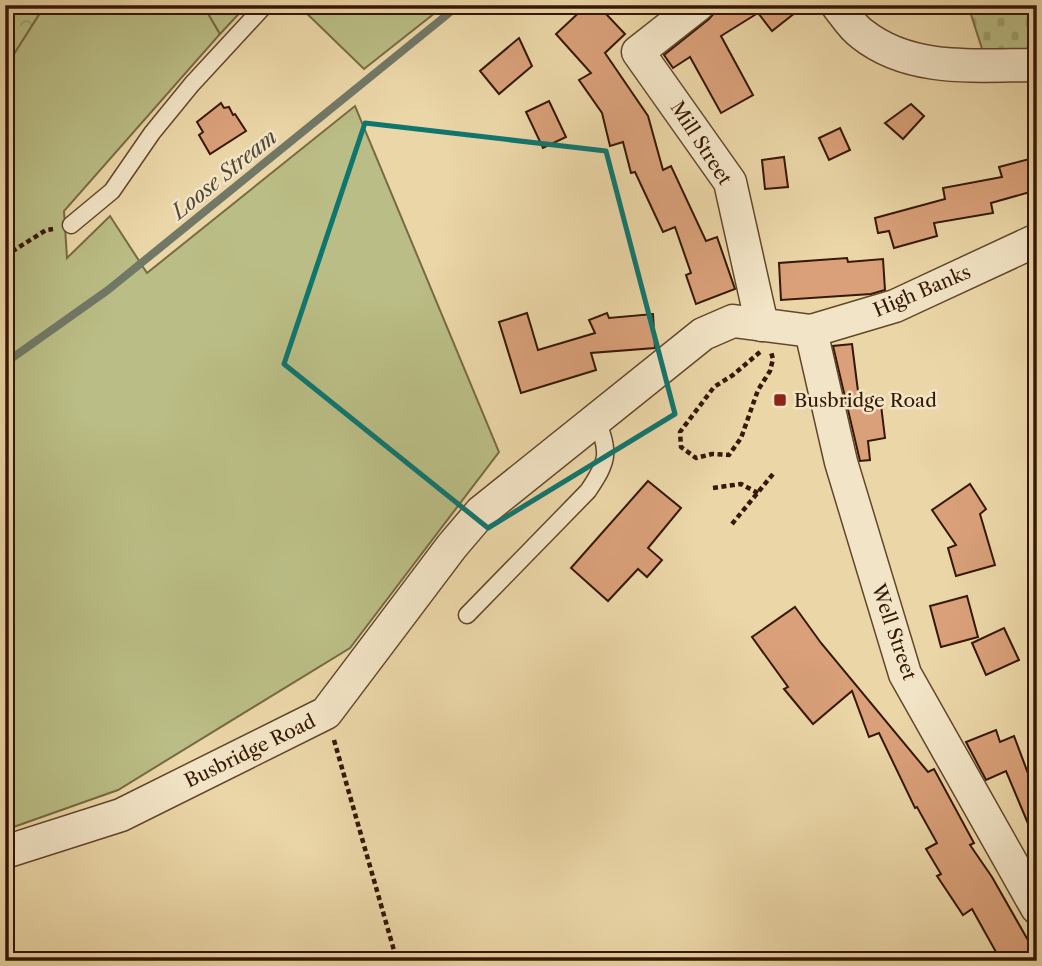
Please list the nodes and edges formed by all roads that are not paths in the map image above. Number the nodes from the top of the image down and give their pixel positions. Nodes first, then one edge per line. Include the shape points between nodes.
1 (265, 5) edge
2 (698, 5) edge
3 (837, 5) edge
4 (1037, 65) edge
5 (71, 225) road end
6 (1037, 240) edge
7 (768, 330) junction
8 (811, 331) junction
9 (597, 419) junction
10 (467, 615) dead end
11 (5, 852) edge
12 (1037, 908) edge

1 - 5 lane via 184,94 112,191
2 - 7 street, Mill Street via 638,52 730,182
3 - 4 street via 860,33 887,51 924,62
6 - 8 street, High Banks via 895,306
7 - 8 street, High Banks
7 - 9 street, Busbridge Road via 733,321 703,334
8 - 12 street, Well Street via 841,462 905,674
9 - 10 lane via 606,444 603,467 587,491
9 - 11 street, Busbridge Road via 481,512 326,713 121,815

